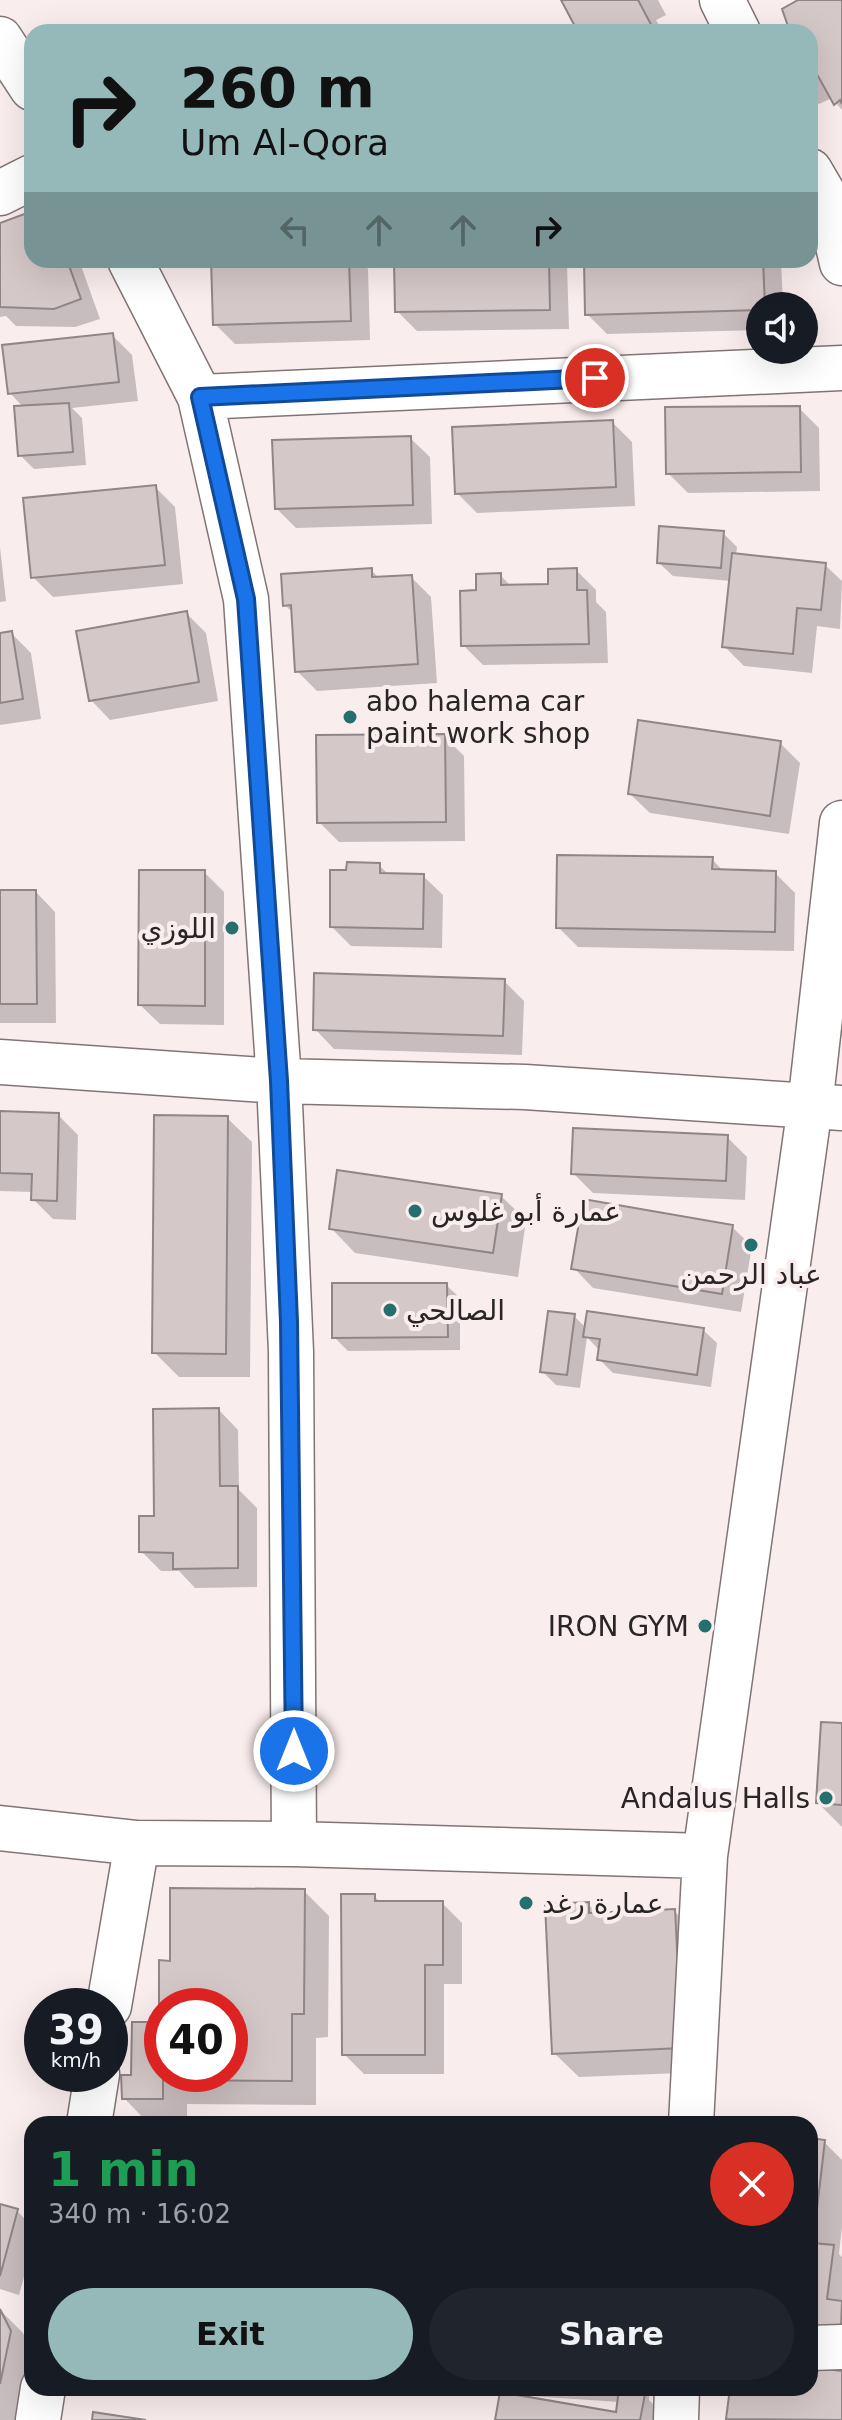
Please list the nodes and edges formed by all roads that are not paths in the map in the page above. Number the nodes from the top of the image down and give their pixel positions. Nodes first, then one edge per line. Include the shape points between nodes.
1 (722, 0) edge
2 (734, 24) edge
3 (0, 39) edge
4 (24, 76) edge
5 (24, 181) edge
6 (827, 191) edge
7 (0, 193) edge
8 (842, 263) edge
9 (134, 268) edge
10 (842, 368) edge
11 (200, 397) junction
12 (842, 823) edge
13 (0, 1062) edge
14 (279, 1081) junction
15 (826, 1107) edge
16 (0, 1828) edge
17 (137, 1843) junction
18 (294, 1844) junction
19 (705, 1856) junction
20 (112, 1988) edge
21 (94, 2092) edge
22 (90, 2116) edge
23 (691, 2116) edge
24 (842, 2347) edge
25 (818, 2348) edge
26 (42, 2396) edge
27 (677, 2396) edge
28 (38, 2420) edge
29 (676, 2420) edge

1 - 2 street
3 - 4 street
5 - 7 street
6 - 8 street
9 - 11 street
10 - 11 street
11 - 14 street via 246,599
12 - 15 street
13 - 14 street
14 - 15 street via 525,1087
14 - 18 street via 291,1352
15 - 19 street
16 - 17 street
17 - 18 street
17 - 20 street
18 - 19 street
19 - 23 street
21 - 22 street
24 - 25 street
26 - 28 street
27 - 29 street

